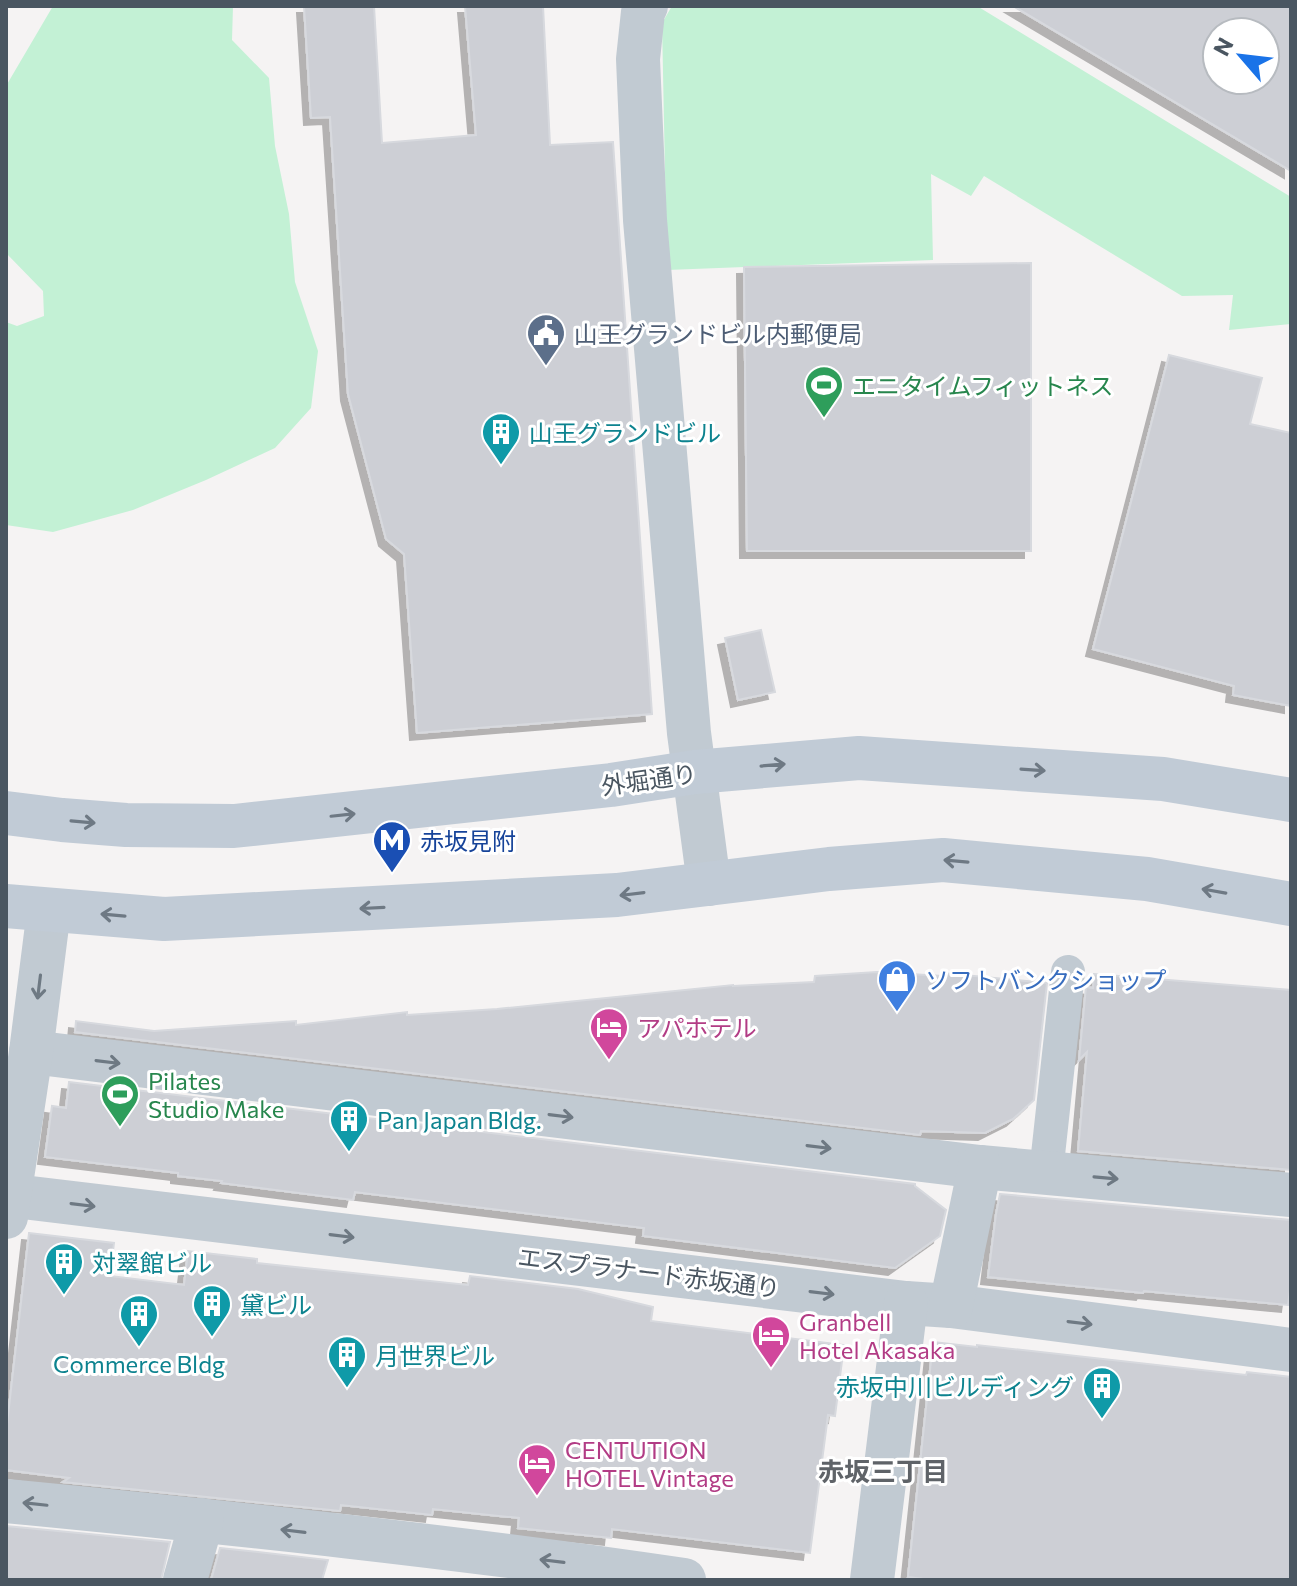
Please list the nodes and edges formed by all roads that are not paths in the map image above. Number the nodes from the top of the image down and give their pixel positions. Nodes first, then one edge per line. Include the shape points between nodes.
1 (646, 6) edge
2 (695, 772) junction
3 (1291, 800) edge
4 (6, 813) edge
5 (709, 884) junction
6 (1291, 904) edge
7 (6, 906) edge
8 (49, 910) junction
9 (1068, 972) dead end
10 (31, 1052) junction
11 (980, 1167) junction
12 (1046, 1173) junction
13 (1291, 1195) edge
14 (7, 1203) edge
15 (906, 1303) junction
16 (951, 1306) junction
17 (1291, 1350) edge
18 (6, 1501) edge
19 (202, 1520) junction
20 (185, 1580) edge
21 (684, 1580) edge
22 (872, 1580) edge

1 - 2 street via 638,59 645,220
2 -> 3 main road, 外堀通り via 859,758 1163,779
4 -> 2 main road, 外堀通り via 126,825 234,826
2 - 5 street
6 -> 5 main road via 1147,879 943,860
5 -> 8 main road via 617,895 164,919
7 - 8 main road
8 -> 10 street
9 - 12 street
10 -> 11 street
10 - 14 street
11 - 12 street
11 - 16 street
12 -> 13 street
14 -> 15 street, エスプラナード赤坂通り
15 - 16 street, エスプラナード赤坂通り
15 - 22 street
16 -> 17 street, エスプラナード赤坂通り
19 -> 18 street
19 - 20 street
21 -> 19 street

